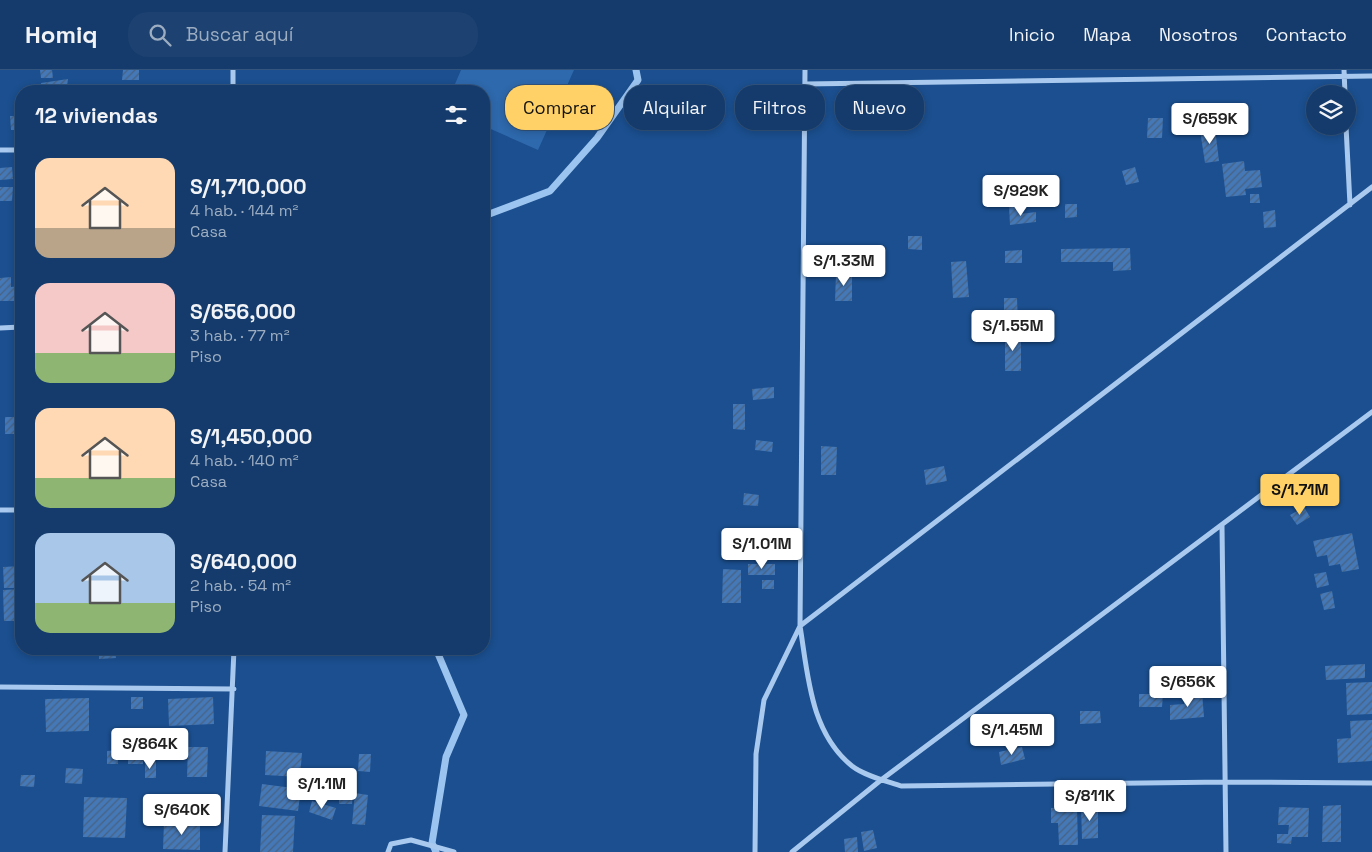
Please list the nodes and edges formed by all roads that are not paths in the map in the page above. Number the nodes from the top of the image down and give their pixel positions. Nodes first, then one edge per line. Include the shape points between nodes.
1 (233, 70) edge
2 (805, 70) edge
3 (1344, 70) edge
4 (1372, 76) edge
5 (1344, 77) junction
6 (805, 84) junction
7 (233, 85) edge
8 (1344, 85) edge
9 (1346, 135) edge
10 (0, 150) edge
11 (15, 150) edge
12 (1372, 188) edge
13 (1350, 204) junction
14 (15, 327) edge
15 (0, 328) edge
16 (1372, 412) edge
17 (0, 510) edge
18 (15, 510) edge
19 (1222, 526) junction
20 (800, 626) junction
21 (234, 655) edge
22 (0, 687) edge
23 (234, 689) junction
24 (881, 780) junction
25 (1226, 782) junction
26 (1372, 783) edge
27 (225, 852) edge
28 (388, 852) edge
29 (454, 852) edge
30 (755, 852) edge
31 (792, 852) edge
32 (1226, 852) edge

1 - 7 street
2 - 6 street
3 - 5 street
4 - 5 street
5 - 6 street
5 - 8 street
6 - 20 street
9 - 13 street
10 - 11 street
12 - 13 street
13 - 20 street
14 - 15 street
16 - 19 street
17 - 18 street
19 - 24 street
19 - 25 street
20 - 24 street via 811,700 828,740 852,767
20 - 30 street via 764,700 756,754
21 - 23 street
22 - 23 street
23 - 27 street
24 - 25 street via 902,786
24 - 31 street
25 - 26 street
25 - 32 street
28 - 29 street via 391,844 411,840

